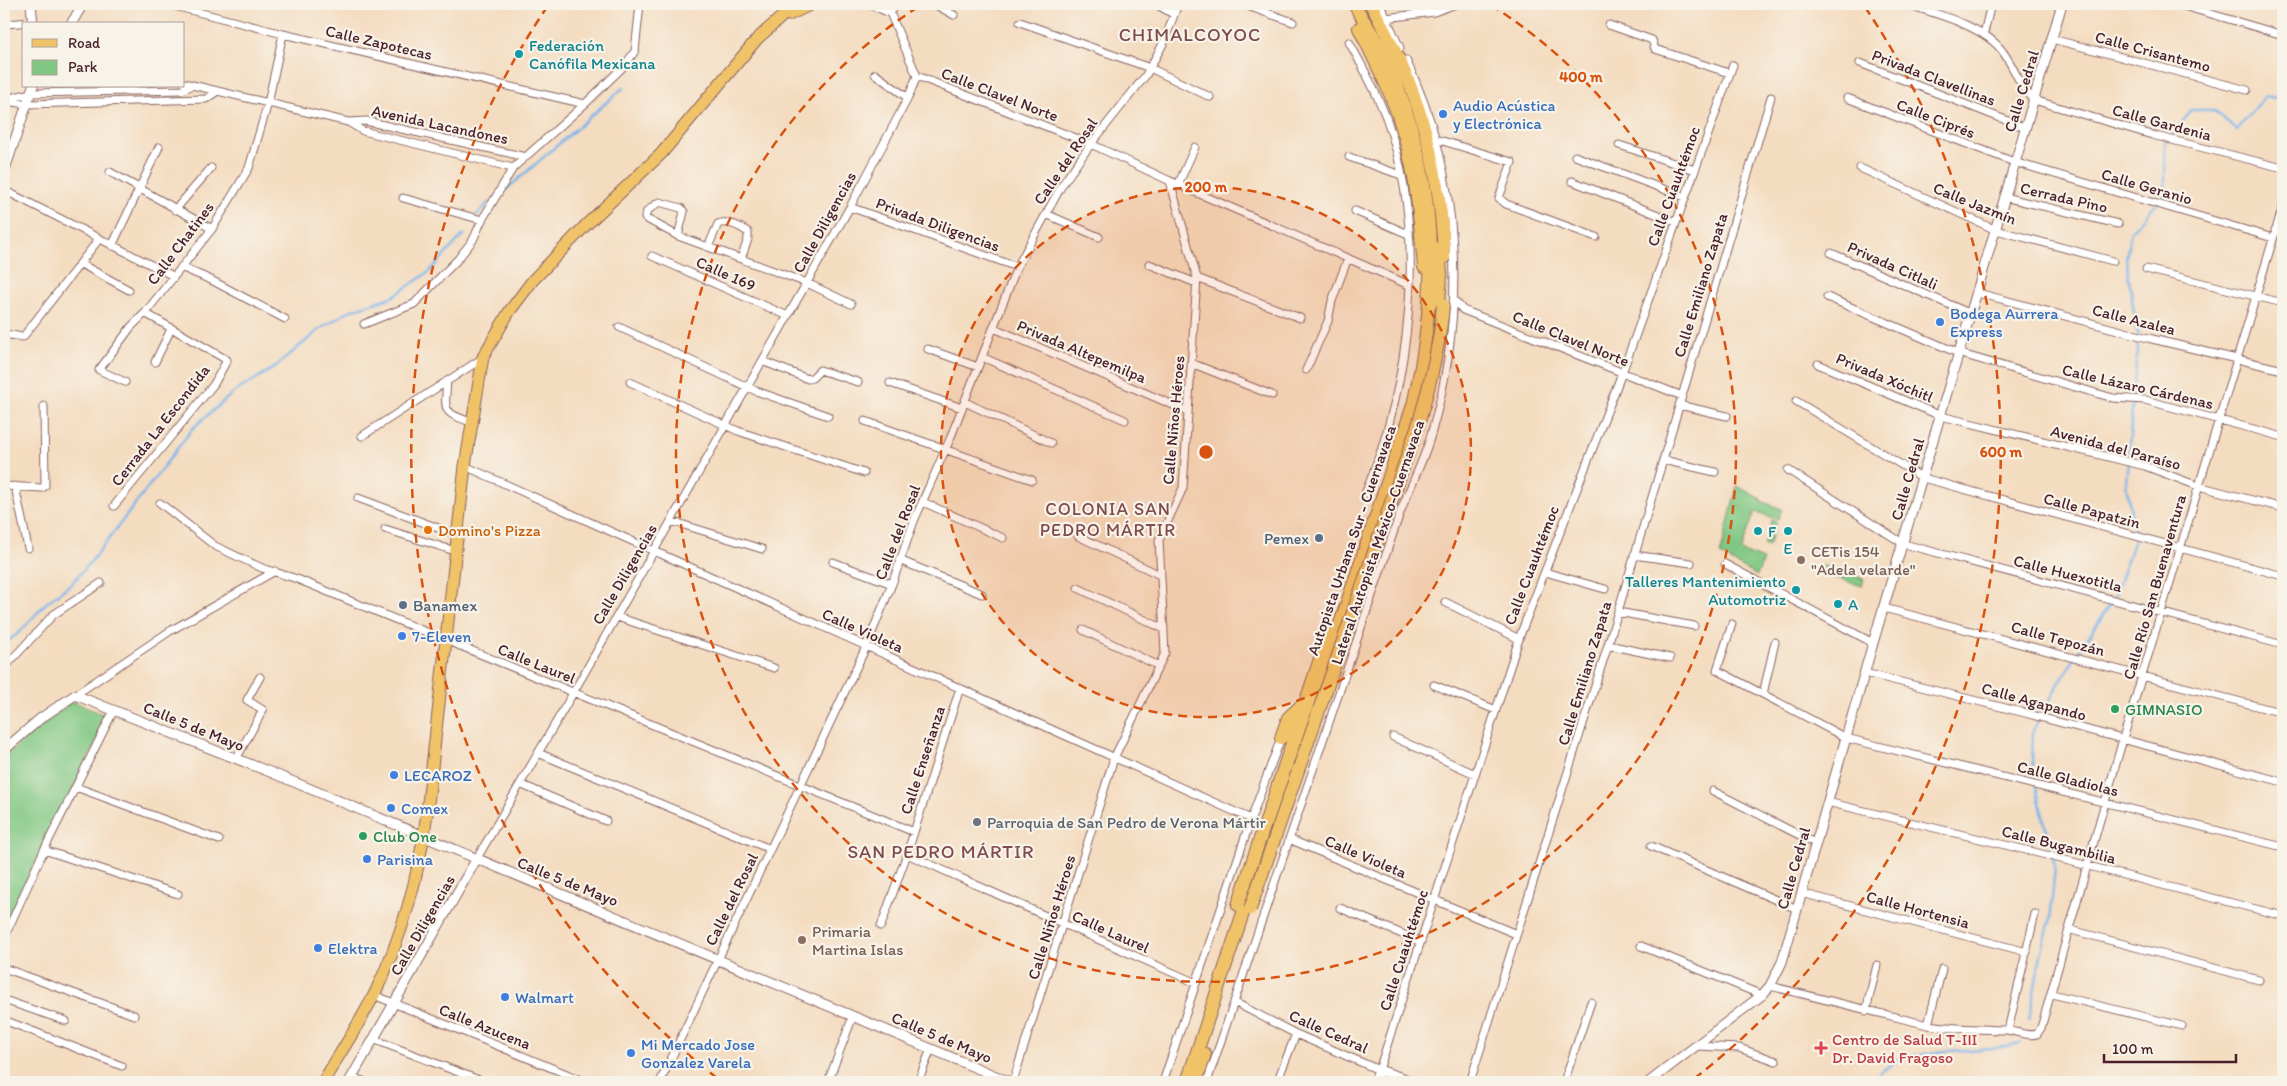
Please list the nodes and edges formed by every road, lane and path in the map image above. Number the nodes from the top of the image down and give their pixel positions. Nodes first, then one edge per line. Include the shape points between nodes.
1 (31, 4) edge
2 (83, 4) edge
3 (167, 4) edge
4 (640, 4) edge
5 (796, 4) edge
6 (812, 4) edge
7 (869, 4) edge
8 (897, 4) edge
9 (934, 4) edge
10 (1156, 4) edge
11 (1178, 4) edge
12 (1242, 4) edge
13 (1347, 4) edge
14 (1354, 4) edge
15 (1364, 4) edge
16 (1371, 4) edge
17 (1380, 4) edge
18 (1456, 4) edge
19 (1906, 4) edge
20 (1991, 4) edge
21 (2062, 4) edge
22 (2177, 4) edge
23 (1920, 6) edge
24 (890, 13) junction
25 (1173, 14) junction
26 (954, 15) dead end
27 (1386, 18) junction
28 (781, 19) junction
29 (33, 22) edge
30 (72, 22) edge
31 (1020, 22) dead end
32 (1293, 22) dead end
33 (22, 23) edge
34 (4, 24) edge
35 (1609, 25) dead end
36 (1984, 33) junction
37 (283, 34) junction
38 (2283, 35) edge
39 (2052, 39) junction
40 (1349, 42) dead end
41 (1860, 63) dead end
42 (1733, 65) dead end
43 (1150, 68) junction
44 (1730, 73) junction
45 (875, 74) dead end
46 (917, 76) junction
47 (187, 84) edge
48 (184, 88) edge
49 (32, 89) edge
50 (2248, 90) dead end
51 (216, 92) junction
52 (1210, 97) dead end
53 (1771, 97) dead end
54 (908, 98) junction
55 (1847, 98) dead end
56 (4, 100) edge
57 (2034, 100) junction
58 (268, 103) junction
59 (28, 104) junction
60 (585, 104) junction
61 (348, 122) junction
62 (394, 127) junction
63 (2026, 128) junction
64 (438, 137) junction
65 (392, 138) junction
66 (1436, 138) junction
67 (1091, 144) junction
68 (474, 145) junction
69 (1619, 145) dead end
70 (159, 147) dead end
71 (1194, 147) dead end
72 (435, 149) junction
73 (526, 156) junction
74 (1349, 156) dead end
75 (1575, 156) dead end
76 (471, 158) junction
77 (2014, 162) junction
78 (211, 168) dead end
79 (513, 168) junction
80 (1860, 168) dead end
81 (2283, 168) edge
82 (1694, 170) junction
83 (4, 172) edge
84 (110, 172) dead end
85 (1401, 175) junction
86 (1170, 181) junction
87 (1572, 181) dead end
88 (1178, 185) junction
89 (138, 188) junction
90 (4, 190) edge
91 (1685, 197) junction
92 (2004, 197) junction
93 (403, 198) dead end
94 (2283, 206) edge
95 (850, 207) junction
96 (175, 210) junction
97 (1354, 211) dead end
98 (1046, 214) junction
99 (482, 220) junction
100 (1676, 222) junction
101 (2118, 224) dead end
102 (212, 230) junction
103 (1996, 230) junction
104 (2283, 233) edge
105 (1408, 234) junction
106 (2274, 234) junction
107 (678, 236) junction
108 (1099, 237) dead end
109 (1596, 237) dead end
110 (99, 239) junction
111 (112, 246) junction
112 (708, 247) junction
113 (1831, 253) dead end
114 (652, 256) dead end
115 (1348, 258) junction
116 (741, 259) junction
117 (2112, 261) dead end
118 (81, 264) junction
119 (1149, 264) dead end
120 (181, 267) junction
121 (1017, 267) junction
122 (2146, 269) dead end
123 (173, 276) junction
124 (1197, 281) junction
125 (806, 283) junction
126 (1409, 285) junction
127 (129, 290) dead end
128 (1978, 293) junction
129 (2256, 296) junction
130 (1827, 298) dead end
131 (1454, 300) junction
132 (2283, 303) edge
133 (851, 304) dead end
134 (145, 313) junction
135 (1971, 314) junction
136 (788, 316) junction
137 (1300, 318) dead end
138 (285, 319) dead end
139 (364, 324) dead end
140 (619, 327) dead end
141 (994, 328) junction
142 (171, 329) junction
143 (4, 334) edge
144 (928, 349) dead end
145 (1958, 353) junction
146 (982, 357) junction
147 (483, 358) junction
148 (2238, 358) junction
149 (762, 361) junction
150 (155, 362) dead end
151 (1191, 363) junction
152 (1818, 364) dead end
153 (978, 367) junction
154 (1306, 370) dead end
155 (2283, 370) edge
156 (1622, 374) junction
157 (447, 381) junction
158 (125, 382) dead end
159 (630, 382) dead end
160 (858, 382) dead end
161 (890, 382) dead end
162 (748, 386) junction
163 (1272, 395) dead end
164 (1682, 396) junction
165 (1796, 402) dead end
166 (963, 405) junction
167 (1679, 405) junction
168 (44, 406) dead end
169 (1187, 411) junction
170 (828, 416) dead end
171 (1727, 416) dead end
172 (1941, 416) junction
173 (2218, 419) junction
174 (1125, 420) dead end
175 (865, 421) dead end
176 (471, 422) junction
177 (726, 426) junction
178 (362, 436) dead end
179 (2283, 437) edge
180 (1051, 443) dead end
181 (945, 450) junction
182 (1663, 460) junction
183 (465, 466) junction
184 (1788, 470) dead end
185 (1715, 472) dead end
186 (864, 473) dead end
187 (1923, 478) junction
188 (1032, 480) dead end
189 (4, 486) edge
190 (15, 486) junction
191 (2198, 486) junction
192 (1365, 494) dead end
193 (358, 498) dead end
194 (160, 502) dead end
195 (923, 502) junction
196 (114, 506) dead end
197 (2283, 508) edge
198 (1394, 510) junction
199 (671, 521) junction
200 (385, 529) dead end
201 (457, 535) junction
202 (1078, 536) dead end
203 (1003, 538) dead end
204 (1904, 544) junction
205 (28, 548) dead end
206 (762, 549) dead end
207 (2181, 549) junction
208 (654, 550) junction
209 (455, 551) junction
210 (1634, 555) junction
211 (899, 560) junction
212 (832, 562) dead end
213 (1691, 563) dead end
214 (1725, 564) dead end
215 (275, 572) junction
216 (1544, 572) junction
217 (1160, 575) junction
218 (2283, 576) edge
219 (101, 583) dead end
220 (892, 584) junction
221 (1078, 588) dead end
222 (1605, 589) dead end
223 (982, 594) dead end
224 (1445, 602) dead end
225 (1884, 608) junction
226 (1618, 612) junction
227 (2161, 612) junction
228 (616, 617) junction
229 (1732, 624) dead end
230 (1694, 626) dead end
231 (1164, 629) junction
232 (1082, 630) dead end
233 (1519, 639) junction
234 (444, 640) junction
235 (1775, 642) dead end
236 (1873, 643) junction
237 (1608, 645) junction
238 (2283, 645) edge
239 (866, 647) junction
240 (1670, 658) dead end
241 (1159, 666) junction
242 (4, 668) edge
243 (774, 668) dead end
244 (1865, 673) junction
245 (2143, 675) junction
246 (260, 677) dead end
247 (1434, 685) dead end
248 (960, 688) junction
249 (573, 693) junction
250 (1762, 694) junction
251 (75, 695) junction
252 (1304, 703) junction
253 (114, 710) junction
254 (1496, 710) junction
255 (2283, 713) edge
256 (1393, 737) dead end
257 (1281, 738) joint
258 (1846, 738) junction
259 (2123, 739) junction
260 (4, 750) edge
261 (538, 753) junction
262 (1114, 758) junction
263 (236, 759) junction
264 (1476, 774) junction
265 (2283, 782) edge
266 (520, 784) junction
267 (800, 785) junction
268 (76, 787) junction
269 (1713, 791) dead end
270 (1827, 802) junction
271 (2106, 802) junction
272 (1251, 819) junction
273 (606, 821) dead end
274 (914, 832) junction
275 (424, 837) junction
276 (1289, 839) junction
277 (219, 840) dead end
278 (1815, 843) junction
279 (1651, 846) dead end
280 (2283, 847) edge
281 (770, 849) junction
282 (44, 850) junction
283 (907, 854) junction
284 (476, 860) junction
285 (2088, 866) junction
286 (1801, 893) junction
287 (178, 894) dead end
288 (1435, 900) junction
289 (1340, 908) dead end
290 (1797, 909) junction
291 (2035, 914) dead end
292 (2283, 916) edge
293 (1064, 925) junction
294 (881, 926) dead end
295 (2071, 930) junction
296 (1516, 934) junction
297 (4, 938) edge
298 (1421, 942) junction
299 (1641, 946) dead end
300 (2027, 952) junction
301 (718, 958) junction
302 (1877, 965) dead end
303 (4, 968) edge
304 (1942, 969) dead end
305 (2259, 980) dead end
306 (1196, 983) junction
307 (1770, 986) junction
308 (2052, 994) junction
309 (374, 995) junction
310 (1762, 995) junction
311 (4, 1000) edge
312 (1234, 1002) junction
313 (1591, 1002) dead end
314 (393, 1004) junction
315 (1866, 1011) junction
316 (134, 1015) dead end
317 (853, 1016) junction
318 (4, 1020) edge
319 (66, 1020) dead end
320 (1928, 1025) junction
321 (2182, 1026) dead end
322 (2008, 1030) junction
323 (1296, 1034) junction
324 (374, 1039) junction
325 (1698, 1046) junction
326 (931, 1049) junction
327 (1776, 1061) dead end
328 (122, 1066) dead end
329 (1380, 1070) junction
330 (351, 1080) edge
331 (323, 1082) edge
332 (365, 1082) edge
333 (484, 1082) edge
334 (586, 1082) edge
335 (660, 1082) edge
336 (828, 1082) edge
337 (918, 1082) edge
338 (1012, 1082) edge
339 (1163, 1082) edge
340 (1179, 1082) edge
341 (1187, 1082) edge
342 (1195, 1082) edge
343 (1207, 1082) edge
344 (1277, 1082) edge
345 (1376, 1082) edge
346 (1414, 1082) edge
347 (1470, 1082) edge
348 (1564, 1082) edge
349 (1649, 1082) edge

1 - 29 street
2 - 30 street
3 - 37 street, Calle Zapotecas
4 - 60 street via 635,51
5 - 28 main road
6 - 28 main road
7 - 24 street
8 - 24 street
9 - 26 street
10 - 25 street
11 - 25 street, Calle del Rosal
12 - 32 street
13 - 252 highway via 1382,74 1405,138 1417,196 1425,276 1423,331 1403,422
14 - 341 highway, Autopista Urbana Sur - Cuernavaca via 1387,61 1407,110 1422,164 1432,258 1424,360 1399,452
15 - 198 highway via 1413,110 1427,159 1441,274 1432,367
16 - 342 highway, Autopista Urbana Sur - Cuernavaca, bridge via 1412,90 1429,148 1443,232 1445,277 1441,329 1432,378 1419,422 1247,917
17 - 27 street, Lateral Autopista México-Cuernavaca
18 - 27 street via 1434,12
19 - 23 street
20 - 36 street
21 - 39 street, Calle Cedral
22 - 38 street
23 - 36 street
24 - 46 street, Calle Clavel Norte
25 - 43 street, Calle del Rosal via 1164,42
27 - 66 street, Lateral Autopista México-Cuernavaca via 1419,87
28 - 147 main road via 757,39 661,154 533,280 509,312
31 - 43 street
33 - 34 street
35 - 44 street via 1652,40 1655,49
36 - 57 street via 2002,50 2022,88
37 - 58 street, Calle Chatines
37 - 60 street, Calle Zapotecas
39 - 50 street, Calle Crisantemo
39 - 57 street, Calle Cedral
40 - 85 street via 1387,122
41 - 63 street, Privada Clavellinas
42 - 44 street, Calle Cuauhtémoc
43 - 52 street
43 - 67 street, Calle del Rosal
44 - 82 street, Calle Cuauhtémoc
45 - 54 street
46 - 54 street, Calle Diligencias
46 - 67 street, Calle Clavel Norte
47 - 51 street, Avenida Lacandones
48 - 49 street
49 - 56 street
49 - 59 street
51 - 58 street, Avenida Lacandones
51 - 59 street via 206,99
53 - 164 street, Calle Emiliano Zapata
54 - 95 street, Calle Diligencias
55 - 77 street, Calle Ciprés
56 - 59 street
57 - 63 street, Calle Cedral
57 - 81 street, Calle Gardenia via 2152,135
58 - 61 street, Avenida Lacandones
58 - 102 street, Calle Chatines via 249,168
59 - 83 street
60 - 73 street
61 - 62 street, Avenida Lacandones via 366,121
61 - 65 street, Avenida Lacandones via 363,131
62 - 64 street, Avenida Lacandones
62 - 65 street
63 - 77 street, Calle Cedral
64 - 68 street, Avenida Lacandones
64 - 72 street
65 - 72 street, Avenida Lacandones
66 - 109 street via 1512,162 1499,198 1506,204
66 - 131 street, Lateral Autopista México-Cuernavaca via 1448,195
67 - 86 street, Calle Clavel Norte
67 - 98 street, Calle del Rosal
68 - 73 street, Avenida Lacandones
68 - 76 street
69 - 82 street
70 - 89 street
71 - 88 street
72 - 76 street, Avenida Lacandones
73 - 79 street
74 - 85 street
75 - 91 street
76 - 79 street, Avenida Lacandones
77 - 92 street, Calle Cedral
77 - 106 street, Calle Geranio
78 - 96 street
79 - 99 street
80 - 103 street, Calle Jazmín
82 - 91 street, Calle Cuauhtémoc
84 - 89 street
85 - 105 street
86 - 88 street, Calle Clavel Norte
86 - 124 street, Calle Niños Héroes
87 - 100 street
88 - 115 street, Calle Clavel Norte
89 - 96 street
89 - 111 street
90 - 110 street
91 - 100 street, Calle Cuauhtémoc
92 - 101 street, Cerrada Pino
92 - 103 street, Calle Cedral
93 - 99 street
94 - 106 street, Calle Río San Buenaventura
95 - 121 street, Privada Diligencias
95 - 125 street, Calle Diligencias
96 - 102 street
97 - 105 street
98 - 108 street
98 - 121 street, Calle del Rosal
99 - 139 street via 473,240 458,259 414,304
100 - 156 street, Calle Cuauhtémoc
102 - 120 street, Calle Chatines
103 - 117 street, Calle Jazmín
103 - 128 street, Calle Cedral
104 - 106 street, Calle Geranio
105 - 126 street
106 - 129 street, Calle Río San Buenaventura
107 - 107 street via 645,218 647,211 659,202 681,208 684,212
107 - 112 street
110 - 111 street
110 - 118 street
111 - 123 street
112 - 116 street
112 - 116 street via 718,224 724,222 740,227 748,232
113 - 135 street, Privada Citlali
114 - 136 street, Calle 169
115 - 126 street, Calle Clavel Norte
115 - 154 street via 1328,321
116 - 125 street
118 - 127 street
118 - 143 street via 23,337
119 - 124 street
120 - 123 street, Calle Chatines
120 - 138 street
121 - 141 street, Calle del Rosal
122 - 129 street
123 - 134 street, Calle Chatines
124 - 137 street
124 - 151 street, Calle Niños Héroes
125 - 133 street
125 - 136 street, Calle Diligencias
126 - 192 street via 1405,348 1397,390 1379,459
128 - 135 street, Calle Cedral
128 - 148 street, Calle Azalea
129 - 132 street
129 - 148 street, Calle Río San Buenaventura
130 - 145 street, Calle Lázaro Cárdenas
131 - 156 street, Calle Clavel Norte via 1463,310
131 - 198 street, Lateral Autopista México-Cuernavaca via 1446,371 1432,433
134 - 142 street
134 - 158 street, Calle Chatines via 98,370
135 - 145 street, Calle Cedral
136 - 149 street, Calle Diligencias
140 - 162 street
141 - 146 street, Calle del Rosal
141 - 169 street, Privada Altepemilpa
142 - 150 street
142 - 196 street, Cerrada La Escondida via 227,360 214,384
144 - 153 street
145 - 172 street, Calle Cedral
145 - 173 street, Calle Lázaro Cárdenas via 2113,398 2145,400
146 - 153 street, Calle del Rosal
146 - 174 street
147 - 157 street
147 - 176 main road
148 - 155 street, Calle Azalea
148 - 173 street, Calle Río San Buenaventura
149 - 160 street via 808,379 820,370
149 - 162 street, Calle Diligencias
151 - 163 street
151 - 169 street, Calle Niños Héroes
152 - 172 street, Privada Xóchitl
153 - 166 street, Calle del Rosal
156 - 164 street, Calle Clavel Norte
156 - 216 street, Calle Cuauhtémoc
157 - 176 street via 448,412
157 - 178 street
159 - 177 street
161 - 166 street
162 - 170 street
162 - 177 street, Calle Diligencias
164 - 167 street, Calle Emiliano Zapata
165 - 187 street, Calle Papatzin
166 - 180 street
166 - 181 street, Calle del Rosal
167 - 171 street
167 - 182 street, Calle Emiliano Zapata
168 - 190 street via 45,486
169 - 217 street, Calle Niños Héroes via 1183,488 1159,540
172 - 187 street, Calle Cedral
172 - 191 street, Avenida del Paraíso via 2144,466
173 - 179 street, Calle Lázaro Cárdenas
173 - 191 street, Calle Río San Buenaventura
175 - 181 street
176 - 183 main road
177 - 186 street
177 - 199 street, Calle Diligencias
181 - 188 street
181 - 195 street, Calle del Rosal
182 - 185 street
182 - 210 street, Calle Emiliano Zapata
183 - 201 main road
183 - 208 street, Calle Violeta
184 - 204 street, Calle Huexotitla
187 - 204 street, Calle Cedral
187 - 207 street, Calle Papatzin
189 - 190 street
190 - 205 street
191 - 197 street, Avenida del Paraíso
191 - 207 street, Calle Río San Buenaventura
193 - 201 street
194 - 215 street, Calle Laurel via 215,546 234,557
195 - 203 street
195 - 211 street, Calle del Rosal
198 - 276 street, Lateral Autopista México-Cuernavaca
198 - 342 highway via 1339,638
199 - 206 street
199 - 208 street, Calle Diligencias
200 - 209 street
201 - 209 main road
202 - 217 street
204 - 225 street, Calle Cedral
204 - 227 street, Calle Huexotitla
207 - 218 street, Calle Papatzin
207 - 227 street, Calle Río San Buenaventura
208 - 228 street, Calle Diligencias
208 - 239 street, Calle Violeta
209 - 234 main road
210 - 213 street
210 - 226 street, Calle Emiliano Zapata
211 - 220 street, Calle del Rosal
211 - 223 street
212 - 220 street
214 - 236 street
215 - 234 street, Calle Laurel via 297,578
215 - 251 street via 170,631
216 - 222 street
216 - 233 street, Calle Cuauhtémoc
217 - 231 street, Calle Niños Héroes
219 - 242 street via 53,615
220 - 239 street, Calle del Rosal
221 - 231 street
224 - 233 street
225 - 236 street, Calle Cedral
225 - 245 street, Calle Tepozán
226 - 230 street
226 - 237 street, Calle Emiliano Zapata
227 - 238 street, Calle Huexotitla
227 - 245 street, Calle Río San Buenaventura
228 - 243 street
228 - 249 street, Calle Diligencias
229 - 250 street, Calle Gladiolas via 1717,670
231 - 241 street, Calle Niños Héroes via 1165,653
232 - 241 street
233 - 254 street, Calle Cuauhtémoc
234 - 249 street, Calle Laurel
234 - 275 main road
235 - 250 street
236 - 244 street, Calle Cedral
237 - 240 street
237 - 296 street, Calle Emiliano Zapata
239 - 248 street, Calle Violeta
239 - 267 street, Calle del Rosal
241 - 262 street, Calle Niños Héroes
244 - 258 street, Calle Cedral
244 - 259 street, Calle Agapando
245 - 255 street, Calle Tepozán
245 - 259 street, Calle Río San Buenaventura
246 - 263 street via 247,700 263,710
247 - 254 street
248 - 262 street, Calle Violeta
248 - 274 street, Calle Enseñanza
249 - 261 street, Calle Diligencias
249 - 267 street, Calle Laurel
250 - 258 street, Calle Gladiolas
251 - 253 street, Calle 5 de Mayo
251 - 260 street
252 - 257 highway via 1288,718
252 - 340 highway
253 - 263 street, Calle 5 de Mayo
253 - 268 street
254 - 264 street, Calle Cuauhtémoc
256 - 264 street
257 - 272 street
258 - 270 street, Calle Cedral
258 - 271 street, Calle Gladiolas
259 - 265 street, Calle Agapando
259 - 271 street, Calle Río San Buenaventura
261 - 266 street, Calle Diligencias
261 - 281 street
262 - 272 street, Calle Violeta
262 - 293 street, Calle Niños Héroes
263 - 275 street, Calle 5 de Mayo
264 - 288 street, Calle Cuauhtémoc
266 - 273 street
266 - 284 street, Calle Diligencias
267 - 274 street, Calle Laurel
267 - 281 street, Calle del Rosal
268 - 277 street
268 - 282 street
269 - 278 street
270 - 278 street, Calle Cedral
270 - 285 street, Calle Bugambilia
271 - 280 street, Calle Gladiolas
271 - 285 street, Calle Río San Buenaventura
272 - 306 street
274 - 283 street, Calle Enseñanza
275 - 284 street, Calle 5 de Mayo
275 - 309 main road via 405,920
276 - 288 street, Calle Violeta
276 - 312 street, Lateral Autopista México-Cuernavaca
278 - 286 street, Calle Cedral
279 - 290 street
281 - 301 street, Calle del Rosal
282 - 287 street
282 - 297 street
283 - 293 street, Calle Laurel
283 - 294 street, Calle Enseñanza
284 - 301 street, Calle 5 de Mayo
284 - 314 street, Calle Diligencias
285 - 292 street, Calle Bugambilia
285 - 295 street, Calle Río San Buenaventura
286 - 290 street, Calle Cedral
286 - 300 street, Calle Hortensia
288 - 296 street, Calle Violeta
288 - 298 street, Calle Cuauhtémoc
289 - 298 street
290 - 307 street, Calle Cedral via 1782,962
291 - 300 street
293 - 306 street, Calle Laurel
293 - 338 street, Calle Niños Héroes
295 - 305 street
295 - 308 street, Calle Río San Buenaventura
296 - 347 street, Calle Emiliano Zapata
298 - 329 street, Calle Cuauhtémoc
299 - 310 street
300 - 322 street
301 - 317 street, Calle 5 de Mayo
301 - 335 street, Calle del Rosal
302 - 315 street
303 - 316 street
304 - 320 street
306 - 339 street
307 - 310 street, Calle Cedral
307 - 315 street
308 - 321 street
308 - 322 street, Calle Río San Buenaventura via 2037,1034
309 - 314 street, Calle Azucena
309 - 331 main road
310 - 325 street, Calle Cedral
311 - 319 street
312 - 323 street, Calle Cedral
312 - 343 street, Lateral Autopista México-Cuernavaca
313 - 348 street
314 - 324 street, Calle Diligencias
314 - 334 street, Calle Azucena
315 - 320 street
317 - 326 street, Calle 5 de Mayo
317 - 336 street
318 - 328 street
320 - 322 street
323 - 329 street, Calle Cedral
323 - 344 street
324 - 330 street, Calle Diligencias
324 - 333 street
325 - 327 street via 1739,1048
325 - 349 street, Calle Cedral
326 - 337 street
326 - 338 street, Calle 5 de Mayo
329 - 345 street, Calle Cuauhtémoc
329 - 346 street, Calle Cedral
330 - 332 street

